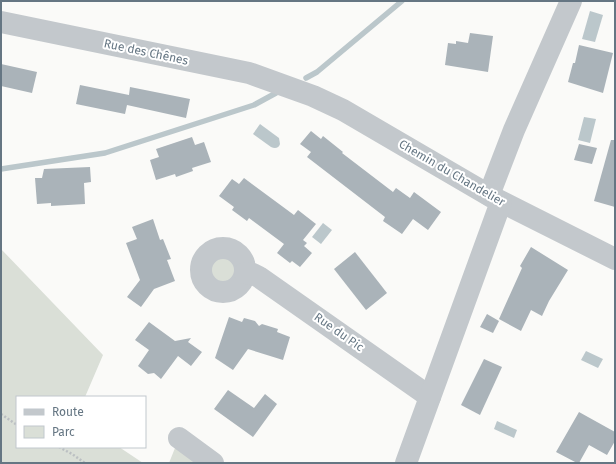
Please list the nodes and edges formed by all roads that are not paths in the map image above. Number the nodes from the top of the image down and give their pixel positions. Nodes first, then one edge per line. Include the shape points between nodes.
1 (571, 1) edge
2 (1, 22) edge
3 (290, 88) joint
4 (495, 199) junction
5 (615, 259) edge
6 (245, 274) dead end
7 (430, 397) junction
8 (178, 438) dead end
9 (213, 463) edge
10 (406, 463) edge

1 - 4 street via 514,130
2 - 3 street, Rue des Chênes via 249,73
3 - 4 street, Chemin du Chandelier via 343,110
4 - 5 street, Chemin du Chandelier
4 - 7 street
6 - 7 street, Rue du Pic via 259,277
7 - 10 street
8 - 9 street

